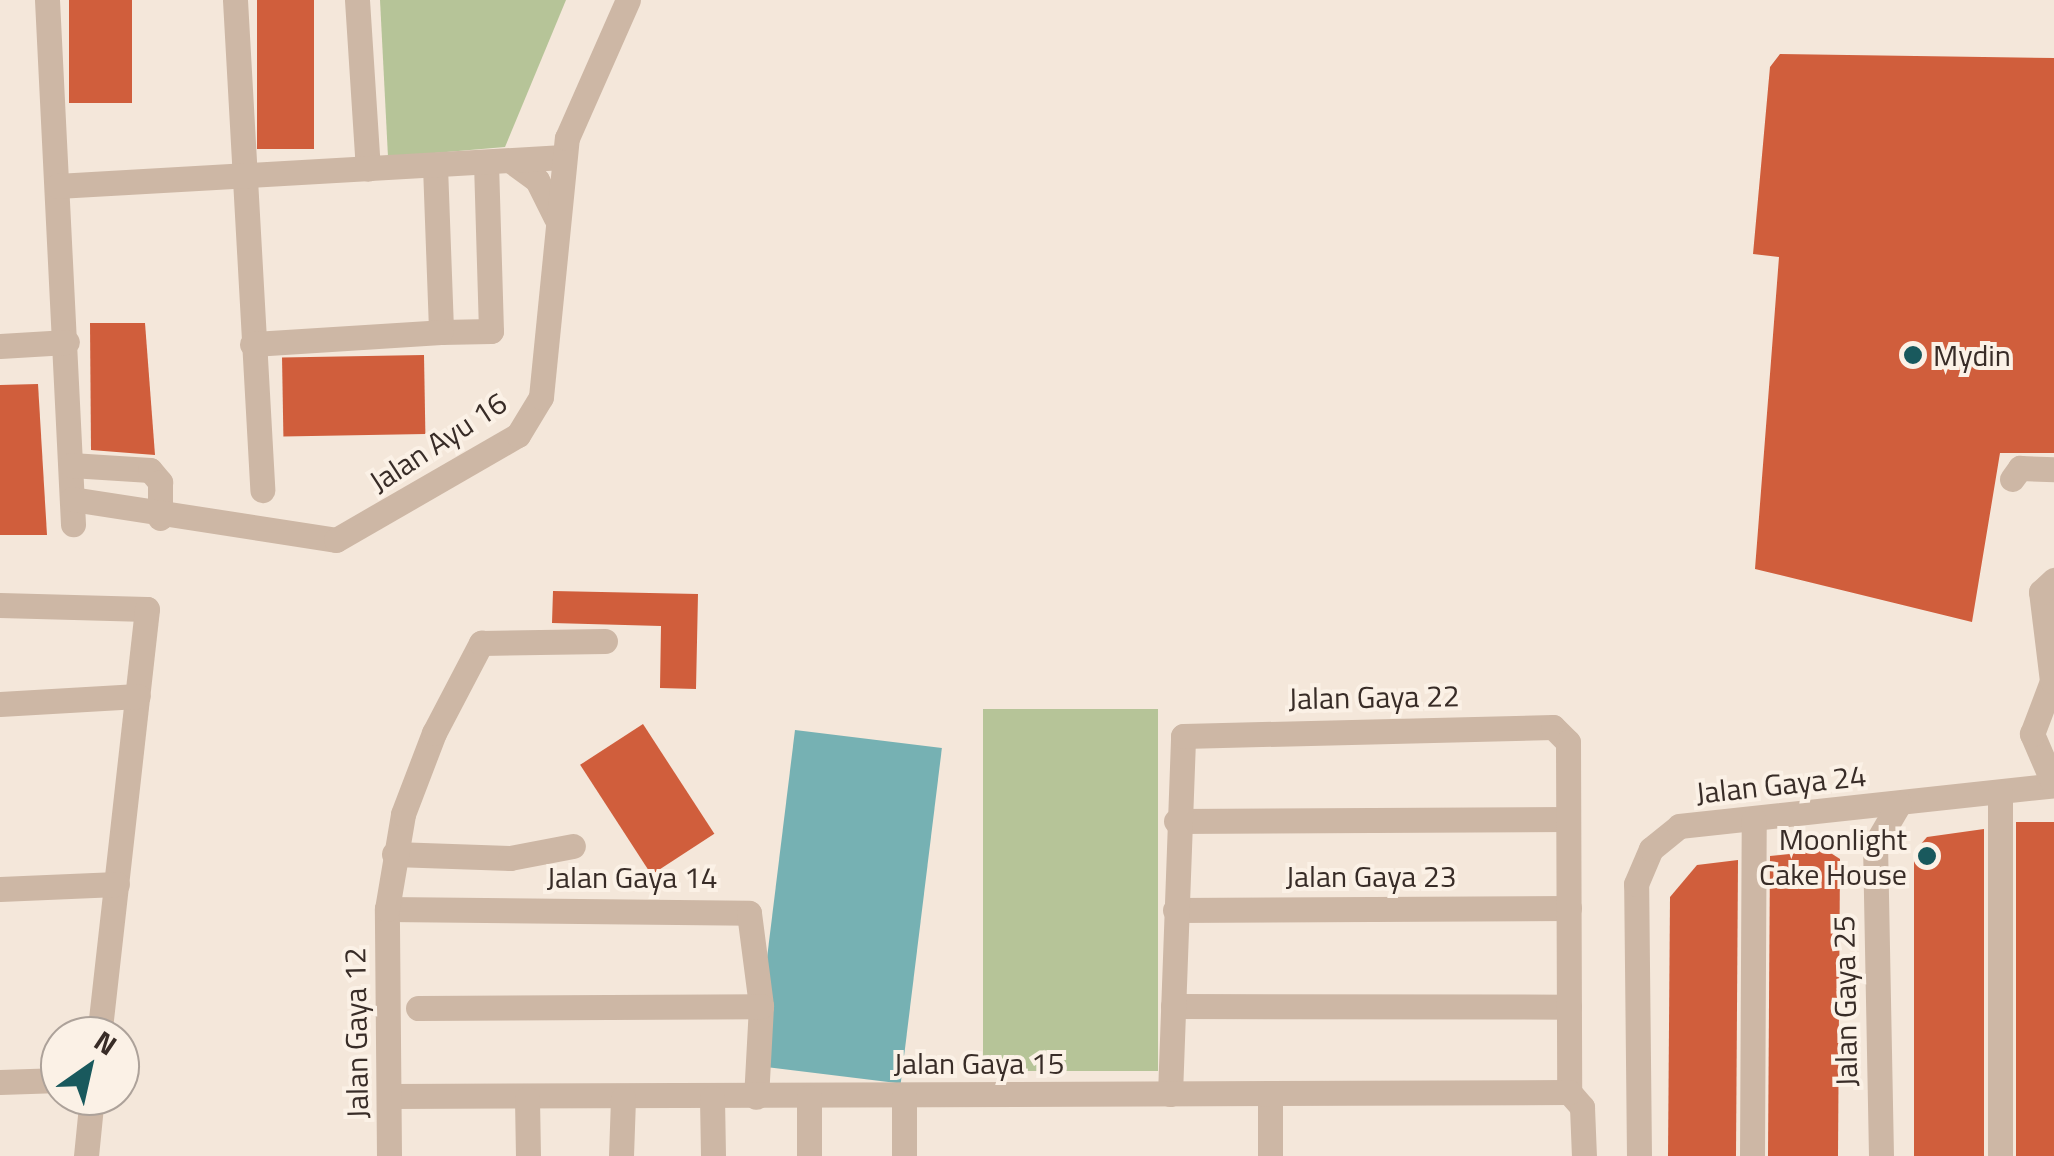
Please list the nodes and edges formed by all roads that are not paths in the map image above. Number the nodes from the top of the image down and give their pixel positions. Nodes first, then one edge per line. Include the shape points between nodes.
1 (47, 0) edge
2 (235, 0) edge
3 (357, 0) edge
4 (628, 0) edge
5 (580, 101) junction
6 (564, 157) junction
7 (498, 162) junction
8 (436, 166) junction
9 (368, 170) junction
10 (240, 176) junction
11 (57, 186) junction
12 (557, 223) junction
13 (441, 332) junction
14 (67, 342) junction
15 (252, 344) junction
16 (0, 346) edge
17 (71, 465) junction
18 (2054, 469) edge
19 (2012, 479) dead end
20 (262, 490) dead end
21 (160, 518) junction
22 (2054, 580) edge
23 (0, 605) edge
24 (605, 642) dead end
25 (2053, 681) edge
26 (138, 696) junction
27 (0, 704) edge
28 (2054, 785) edge
29 (2000, 792) junction
30 (1899, 804) junction
31 (1850, 810) junction
32 (1568, 819) junction
33 (1176, 820) junction
34 (1754, 820) junction
35 (1874, 845) junction
36 (573, 846) dead end
37 (394, 854) junction
38 (117, 884) junction
39 (0, 889) edge
40 (387, 908) junction
41 (1568, 908) junction
42 (1174, 910) junction
43 (761, 1006) junction
44 (1172, 1006) junction
45 (1569, 1007) junction
46 (418, 1008) dead end
47 (101, 1016) edge
48 (40, 1081) edge
49 (0, 1082) edge
50 (1569, 1092) junction
51 (1270, 1093) junction
52 (1170, 1094) junction
53 (390, 1096) junction
54 (904, 1096) junction
55 (808, 1097) junction
56 (622, 1098) junction
57 (712, 1098) junction
58 (756, 1098) junction
59 (527, 1099) junction
60 (90, 1116) edge
61 (86, 1156) edge
62 (389, 1156) edge
63 (528, 1156) edge
64 (621, 1156) edge
65 (713, 1156) edge
66 (808, 1156) edge
67 (904, 1156) edge
68 (1270, 1156) edge
69 (1584, 1156) edge
70 (1639, 1156) edge
71 (1752, 1156) edge
72 (1881, 1156) edge
73 (2000, 1156) edge

1 - 11 street
2 - 10 street
3 - 9 street
4 - 5 street, Jalan Ayu 16
5 - 6 street, Jalan Ayu 16
5 - 7 street via 543,142
6 - 7 street
6 - 12 street, Jalan Ayu 16
7 - 8 street
7 - 12 street via 547,193
7 - 13 street via 490,330
8 - 9 street
8 - 13 street
9 - 10 street
10 - 11 street
10 - 15 street
11 - 14 street
12 - 21 street, Jalan Ayu 16 via 542,397 518,435 336,540
13 - 15 street
14 - 16 street
14 - 17 street
15 - 20 street
17 - 21 street via 150,470 160,482
17 - 21 street, Jalan Ayu 16 via 73,511
18 - 19 street via 2020,468
22 - 25 street via 2041,592
23 - 26 street via 143,604
24 - 37 street, Jalan Gaya 12 via 480,643 434,733
25 - 28 street via 2032,734
26 - 27 street
26 - 38 street
28 - 29 street, Jalan Gaya 24
29 - 30 street, Jalan Gaya 24
29 - 73 street
30 - 31 street, Jalan Gaya 24
30 - 35 street
31 - 34 street, Jalan Gaya 24
31 - 35 street
32 - 33 street
32 - 33 street, Jalan Gaya 22 via 1567,736 1553,727 1188,732 1178,746
32 - 41 street, Jalan Gaya 22
33 - 42 street, Jalan Gaya 22
34 - 70 street, Jalan Gaya 24 via 1679,826 1651,849 1636,884
34 - 71 street
35 - 72 street, Jalan Gaya 25
36 - 37 street via 510,858
37 - 40 street, Jalan Gaya 12
38 - 39 street
38 - 47 street
40 - 43 street, Jalan Gaya 14 via 736,910 755,924
40 - 53 street, Jalan Gaya 12
41 - 42 street, Jalan Gaya 23
41 - 45 street, Jalan Gaya 22
42 - 44 street, Jalan Gaya 22
43 - 46 street
43 - 58 street, Jalan Gaya 14
44 - 45 street
44 - 52 street, Jalan Gaya 22
45 - 50 street, Jalan Gaya 22
48 - 49 street
50 - 51 street, Jalan Gaya 15
50 - 69 street, Jalan Gaya 22 via 1582,1107
51 - 52 street, Jalan Gaya 15
51 - 68 street
52 - 54 street, Jalan Gaya 15
53 - 59 street, Jalan Gaya 15
53 - 62 street, Jalan Gaya 12
54 - 55 street, Jalan Gaya 15
54 - 67 street
55 - 58 street, Jalan Gaya 15
55 - 66 street
56 - 57 street, Jalan Gaya 15
56 - 59 street, Jalan Gaya 15
56 - 64 street
57 - 58 street, Jalan Gaya 15
57 - 65 street
59 - 63 street
60 - 61 street

